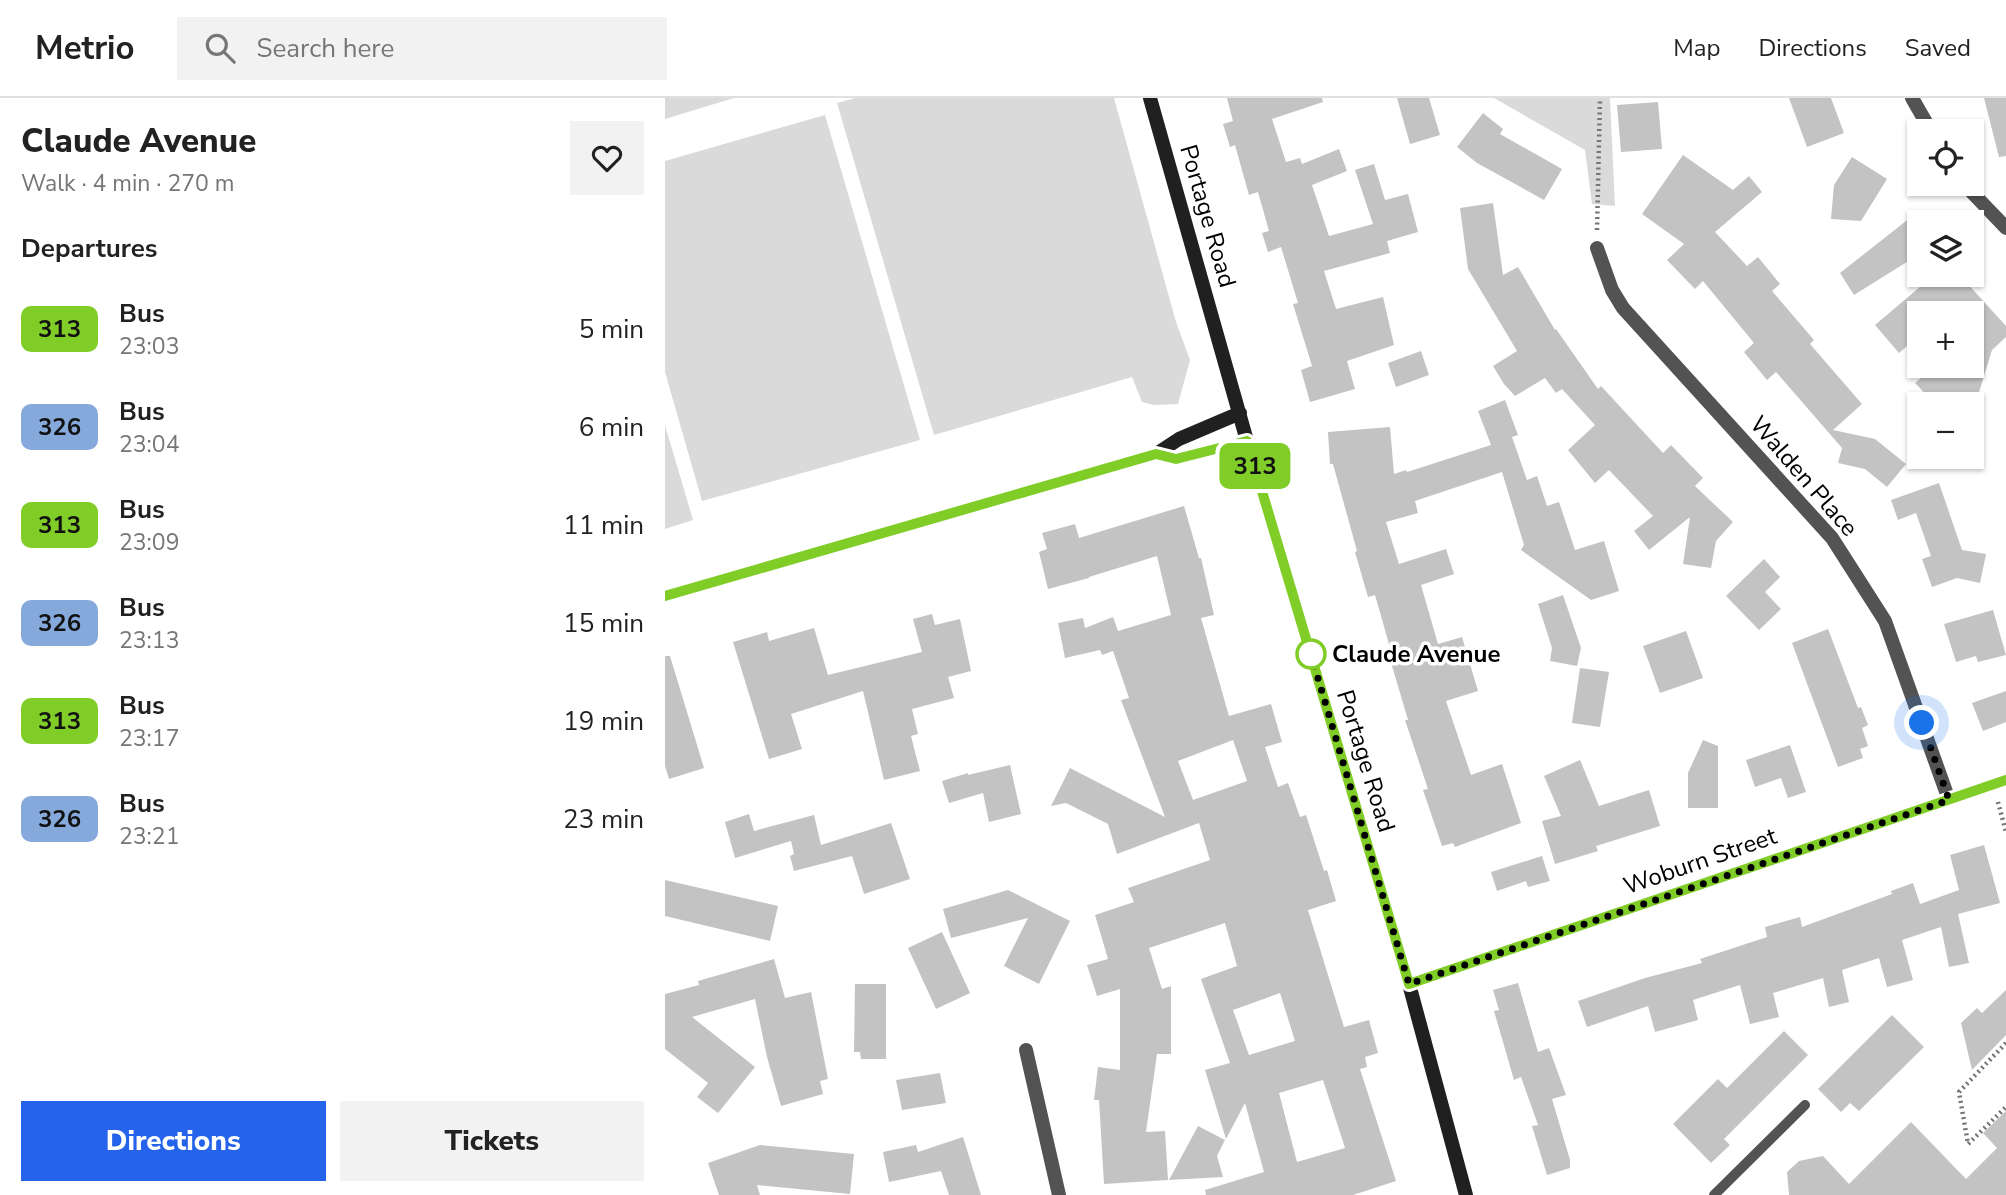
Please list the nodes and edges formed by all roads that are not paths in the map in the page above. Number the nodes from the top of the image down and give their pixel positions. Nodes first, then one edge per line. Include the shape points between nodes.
1 (1150, 98) edge
2 (1912, 98) edge
3 (1924, 119) edge
4 (1975, 196) edge
5 (2006, 228) edge
6 (1597, 248) road end
7 (1240, 413) junction
8 (1247, 441) junction
9 (1156, 454) junction
10 (665, 596) edge
11 (1999, 782) edge
12 (1949, 800) junction
13 (1409, 984) junction
14 (1026, 1050) dead end
15 (1805, 1105) dead end
16 (1059, 1195) edge
17 (1466, 1195) edge
18 (1714, 1195) edge

1 - 7 main road, Portage Road
2 - 3 street
4 - 5 street
6 - 12 street, Walden Place via 1623,308 1832,538 1885,621
7 - 8 main road, Portage Road
7 - 9 main road
8 - 9 main road via 1176,459
8 - 13 main road, Portage Road
9 - 10 main road
11 - 12 main road, Woburn Street
12 - 13 main road, Woburn Street
13 - 17 main road, Portage Road
14 - 16 street
15 - 18 lane

